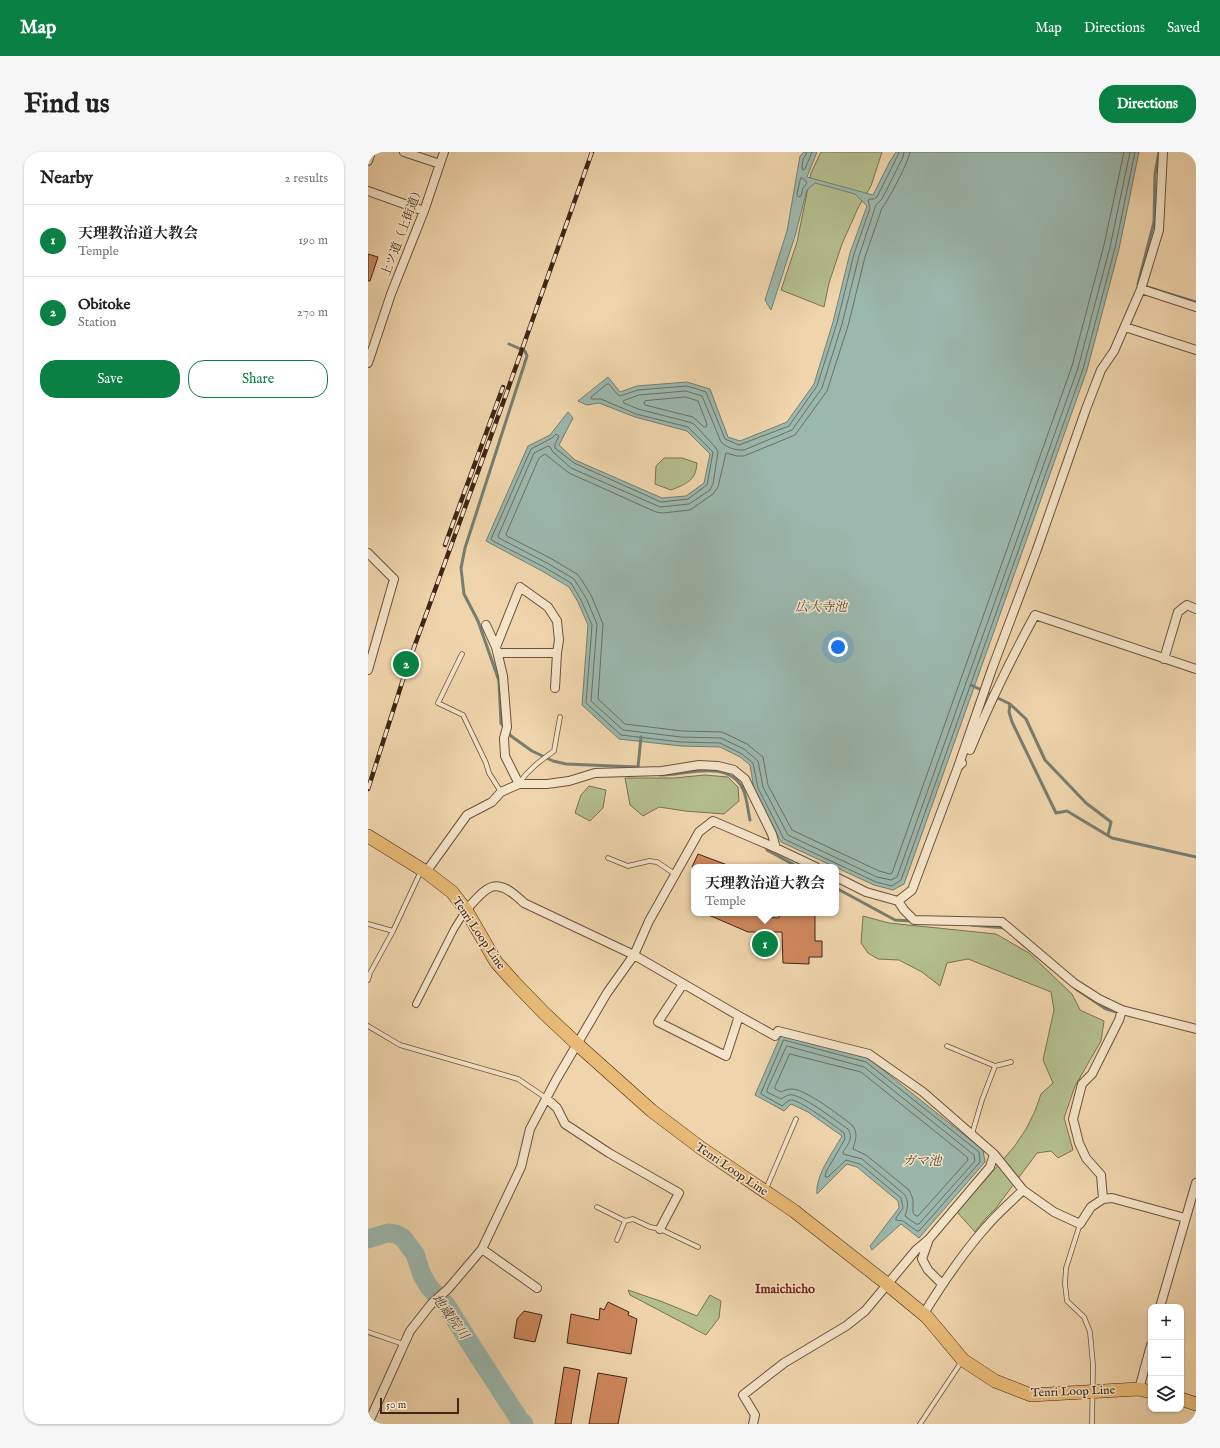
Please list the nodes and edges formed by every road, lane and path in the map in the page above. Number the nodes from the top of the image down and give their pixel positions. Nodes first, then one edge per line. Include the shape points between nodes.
1 (371, 152) edge
2 (404, 152) edge
3 (444, 152) edge
4 (1163, 152) edge
5 (368, 161) edge
6 (440, 164) junction
7 (368, 191) edge
8 (424, 211) junction
9 (1141, 289) junction
10 (1196, 307) edge
11 (1125, 327) junction
12 (1196, 350) edge
13 (368, 363) edge
14 (368, 553) edge
15 (1196, 608) edge
16 (486, 625) dead end
17 (497, 650) junction
18 (556, 653) junction
19 (462, 654) dead end
20 (1164, 659) junction
21 (1196, 669) edge
22 (368, 670) edge
23 (555, 688) dead end
24 (560, 717) dead end
25 (958, 767) junction
26 (519, 784) junction
27 (501, 792) junction
28 (368, 836) edge
29 (776, 848) junction
30 (608, 858) dead end
31 (810, 864) edge
32 (424, 870) junction
33 (676, 874) junction
34 (839, 878) edge
35 (898, 901) junction
36 (466, 910) junction
37 (368, 924) edge
38 (393, 931) junction
39 (634, 955) junction
40 (368, 980) edge
41 (683, 984) junction
42 (416, 1004) dead end
43 (1121, 1014) junction
44 (739, 1016) junction
45 (368, 1026) edge
46 (1196, 1029) edge
47 (577, 1044) junction
48 (947, 1046) dead end
49 (1011, 1062) dead end
50 (996, 1066) junction
51 (546, 1098) junction
52 (796, 1119) dead end
53 (972, 1134) junction
54 (994, 1154) junction
55 (1196, 1183) edge
56 (1023, 1190) junction
57 (765, 1191) junction
58 (1103, 1200) junction
59 (597, 1207) dead end
60 (1185, 1218) junction
61 (625, 1221) junction
62 (1080, 1224) junction
63 (660, 1229) junction
64 (929, 1239) junction
65 (617, 1240) dead end
66 (698, 1247) dead end
67 (482, 1250) junction
68 (887, 1284) junction
69 (942, 1284) junction
70 (537, 1288) dead end
71 (1161, 1304) edge
72 (924, 1314) junction
73 (368, 1332) edge
74 (403, 1344) junction
75 (963, 1360) junction
76 (1148, 1368) edge
77 (1092, 1390) junction
78 (1145, 1390) edge
79 (1184, 1400) edge
80 (1196, 1404) edge
81 (368, 1424) edge
82 (752, 1424) edge
83 (920, 1424) edge
84 (1092, 1424) edge

1 - 5 street
2 - 6 street
3 - 6 street, 上ツ道（上街道）
4 - 9 street via 1159,230
6 - 8 street, 上ツ道（上街道）
7 - 8 street
8 - 13 street, 上ツ道（上街道） via 391,294
9 - 10 street
9 - 11 street
11 - 12 street
11 - 25 street via 1114,351 1101,370 1086,408
14 - 22 street via 394,579
15 - 20 street via 1187,605 1178,612
16 - 17 street
17 - 18 street
17 - 18 street via 520,588 548,606 557,621 559,640
17 - 26 street via 503,676 507,727 504,738 505,756
18 - 23 street
19 - 27 lane via 438,703 463,715 489,773
20 - 21 street
20 - 25 street via 1034,615 987,708 967,755
24 - 26 lane via 554,751 539,760
25 - 35 street via 912,890
26 - 27 street
26 - 29 street via 569,781 595,773 662,771 699,765 718,766 734,770 745,779 772,834
27 - 32 street via 492,802 467,815
28 - 32 main road, Tenri Loop Line
29 - 31 street
29 - 33 street via 713,821 699,832
30 - 33 lane via 628,866 649,861 657,862
32 - 36 main road, Tenri Loop Line via 452,892
32 - 38 lane
33 - 39 street via 649,921
34 - 35 street via 866,892
35 - 43 street via 914,920 1002,922 1074,983
36 - 39 street via 486,888 496,885 513,893 524,903
36 - 42 street
36 - 47 main road, Tenri Loop Line via 496,962
37 - 38 lane
38 - 40 lane
39 - 41 street
39 - 47 street
41 - 44 street
41 - 44 street via 658,1022 726,1056
43 - 46 street
43 - 58 street via 1092,1074 1082,1084 1073,1119 1086,1158 1101,1175
44 - 53 street via 775,1036 778,1031 869,1054 923,1092
45 - 51 lane via 400,1045 518,1079
47 - 51 street
47 - 57 main road, Tenri Loop Line via 652,1111
48 - 50 lane
49 - 50 lane
50 - 53 lane
51 - 63 street via 557,1108 565,1124 609,1153 679,1193
51 - 67 street via 530,1130 521,1167
52 - 57 lane
53 - 54 street
54 - 56 street
54 - 64 street via 990,1166
55 - 60 street
56 - 62 street via 1054,1212
56 - 69 street via 986,1227
57 - 68 main road, Tenri Loop Line
58 - 60 street via 1122,1200
58 - 62 street via 1091,1207
59 - 61 lane
60 - 71 street
61 - 63 lane via 633,1219
61 - 65 lane
62 - 77 lane via 1066,1268 1065,1284 1067,1301 1084,1317 1090,1332
63 - 66 lane
64 - 68 street
64 - 69 street via 922,1259 928,1270
67 - 70 street
67 - 74 street via 432,1304
68 - 72 main road, Tenri Loop Line
68 - 82 street via 865,1311 846,1326 784,1363 743,1395 755,1415
69 - 72 street
72 - 75 main road, Tenri Loop Line
73 - 74 lane
74 - 81 street
75 - 77 main road, Tenri Loop Line via 995,1381 1031,1395
75 - 83 lane
76 - 78 street
77 - 78 main road, Tenri Loop Line
77 - 84 lane
79 - 80 main road

